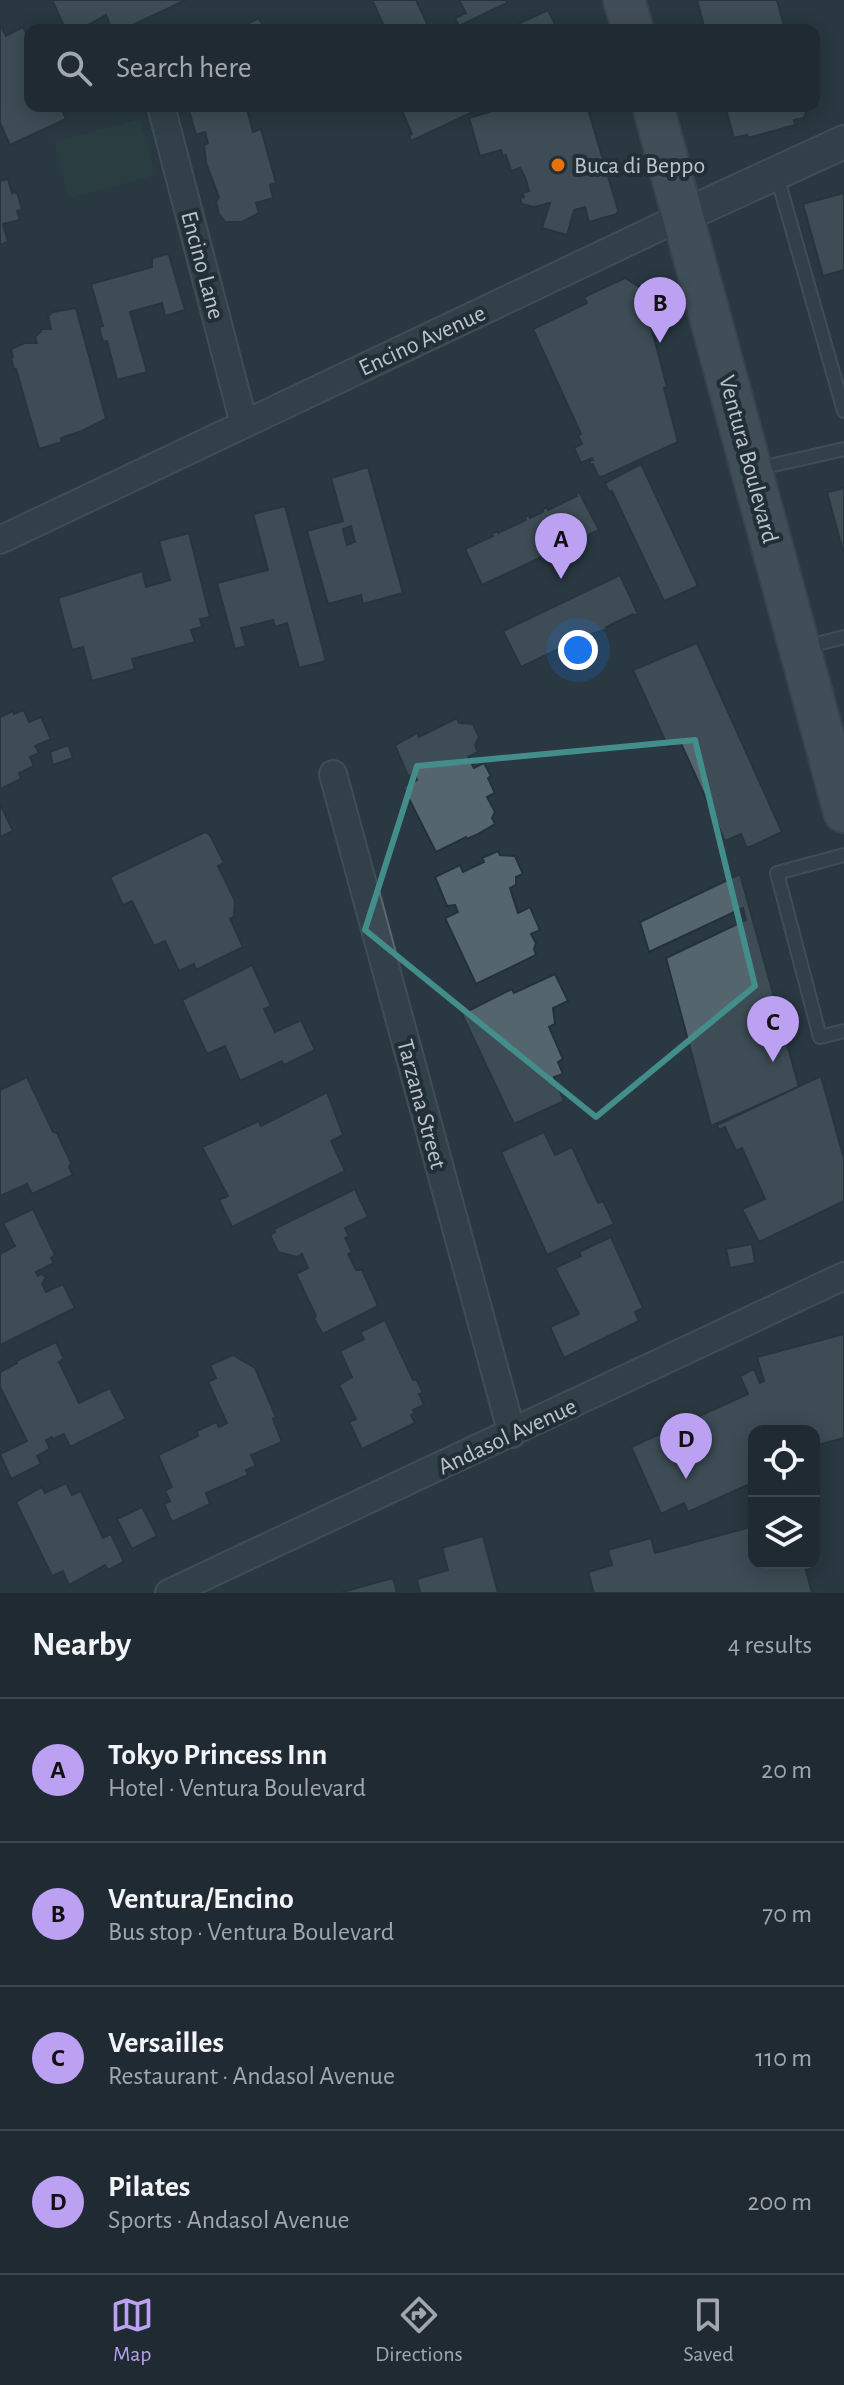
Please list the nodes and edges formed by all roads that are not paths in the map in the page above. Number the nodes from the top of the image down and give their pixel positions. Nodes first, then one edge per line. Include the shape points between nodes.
1 (624, 0) edge
2 (631, 24) edge
3 (163, 112) edge
4 (655, 112) edge
5 (844, 142) edge
6 (776, 173) junction
7 (683, 216) junction
8 (844, 411) edge
9 (244, 424) junction
10 (844, 449) edge
11 (752, 470) junction
12 (0, 540) edge
13 (844, 637) edge
14 (800, 648) junction
15 (333, 774) dead end
16 (844, 812) edge
17 (844, 855) edge
18 (844, 1031) edge
19 (844, 1276) edge
20 (512, 1434) junction
21 (169, 1593) edge

1 - 2 main road
3 - 9 street, Encino Lane
4 - 7 main road, Ventura Boulevard
5 - 6 street, Encino Avenue
6 - 7 street, Encino Avenue
6 - 8 lane
7 - 9 street, Encino Avenue
7 - 11 main road, Ventura Boulevard
9 - 12 street, Encino Avenue
10 - 11 lane
11 - 14 main road, Ventura Boulevard
13 - 14 lane
14 - 16 main road, Ventura Boulevard
15 - 20 street, Tarzana Street
17 - 18 lane via 777,873 820,1037
19 - 20 street, Andasol Avenue
20 - 21 street, Andasol Avenue

